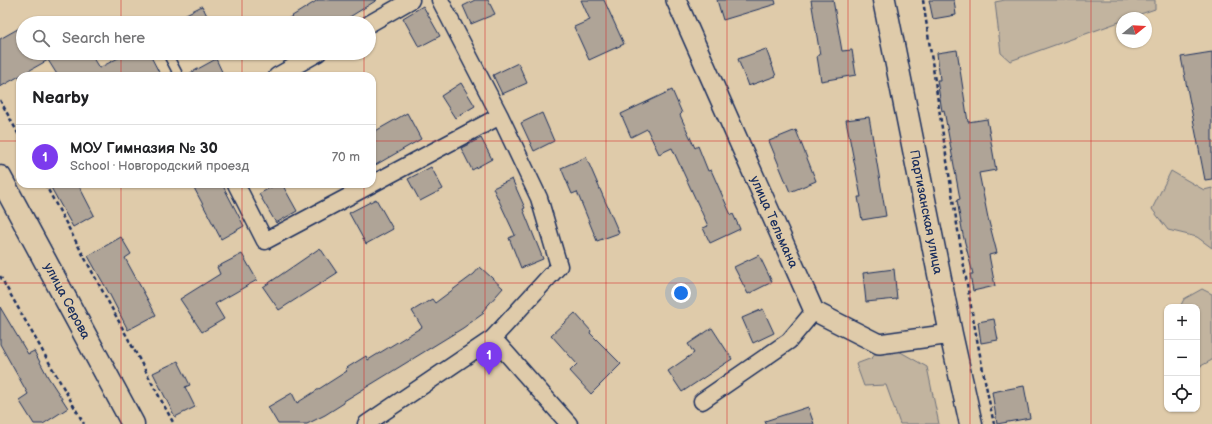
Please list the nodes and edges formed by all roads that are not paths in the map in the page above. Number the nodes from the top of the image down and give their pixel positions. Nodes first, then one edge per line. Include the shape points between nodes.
1 (411, 0) edge
2 (440, 0) edge
3 (676, 0) edge
4 (884, 0) edge
5 (376, 20) edge
6 (171, 60) edge
7 (306, 60) edge
8 (177, 72) edge
9 (284, 72) edge
10 (500, 116) junction
11 (0, 177) edge
12 (376, 182) edge
13 (238, 188) edge
14 (365, 188) edge
15 (814, 311) junction
16 (951, 334) junction
17 (493, 338) junction
18 (702, 401) dead end
19 (133, 424) edge
20 (366, 424) edge
21 (569, 424) edge
22 (971, 424) edge

1 - 5 street
2 - 10 street
3 - 15 street, улица Тельмана
4 - 16 main road, Партизанская улица
6 - 8 lane
7 - 9 street
10 - 12 street
10 - 17 street via 539,198 559,266
11 - 19 main road, улица Серова
13 - 14 street via 265,241
15 - 16 street via 879,344
15 - 18 street via 789,341
16 - 22 main road, Партизанская улица
17 - 20 street
17 - 21 street

